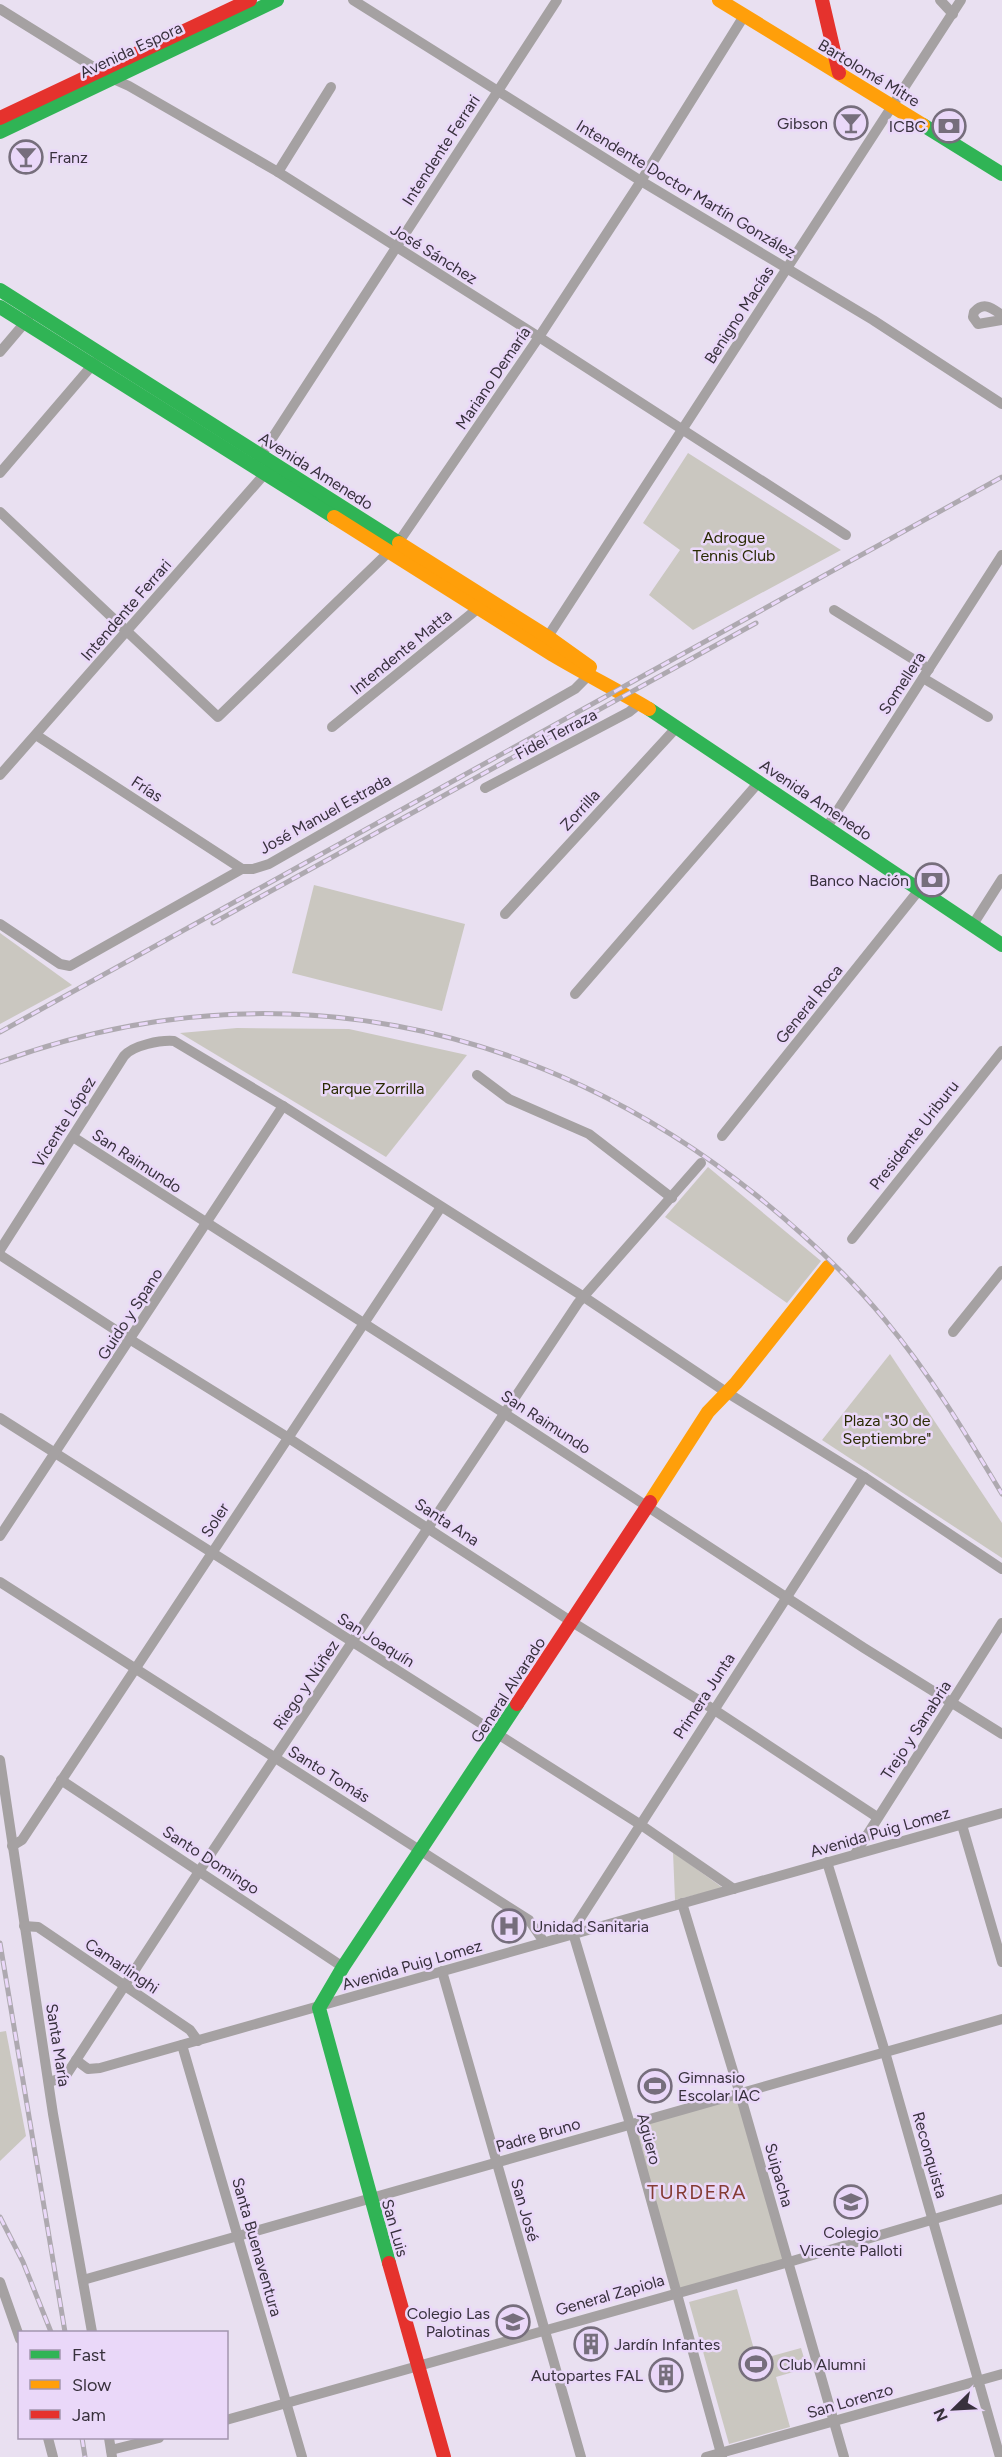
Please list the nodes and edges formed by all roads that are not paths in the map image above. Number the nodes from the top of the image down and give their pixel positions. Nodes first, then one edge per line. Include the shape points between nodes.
1 (250, 0) edge
2 (277, 0) edge
3 (353, 0) edge
4 (557, 0) edge
5 (719, 0) edge
6 (822, 0) edge
7 (940, 0) edge
8 (961, 0) edge
9 (0, 9) edge
10 (953, 14) junction
11 (744, 16) junction
12 (98, 70) junction
13 (839, 73) junction
14 (111, 78) junction
15 (331, 87) dead end
16 (498, 90) junction
17 (893, 106) junction
18 (0, 118) edge
19 (0, 132) edge
20 (278, 172) junction
21 (1002, 174) edge
22 (641, 181) junction
23 (395, 248) junction
24 (788, 268) junction
25 (0, 290) edge
26 (0, 307) edge
27 (1002, 315) edge
28 (30, 317) junction
29 (1002, 320) edge
30 (539, 337) junction
31 (0, 352) edge
32 (97, 360) junction
33 (1002, 404) edge
34 (682, 429) junction
35 (257, 462) junction
36 (269, 470) junction
37 (0, 473) edge
38 (0, 512) edge
39 (846, 535) dead end
40 (395, 548) junction
41 (1002, 555) edge
42 (484, 604) junction
43 (834, 610) dead end
44 (126, 632) junction
45 (544, 642) junction
46 (926, 674) junction
47 (588, 676) junction
48 (610, 686) junction
49 (639, 704) junction
50 (988, 717) dead end
51 (332, 727) dead end
52 (677, 727) junction
53 (36, 735) junction
54 (0, 775) edge
55 (759, 782) junction
56 (485, 788) dead end
57 (827, 827) junction
58 (242, 868) junction
59 (1002, 879) edge
60 (919, 890) junction
61 (505, 914) dead end
62 (0, 924) edge
63 (972, 926) junction
64 (1002, 945) edge
65 (575, 994) dead end
66 (1002, 1051) edge
67 (477, 1075) dead end
68 (283, 1106) junction
69 (722, 1136) dead end
70 (73, 1137) junction
71 (702, 1162) dead end
72 (672, 1198) junction
73 (441, 1207) junction
74 (206, 1224) junction
75 (852, 1239) dead end
76 (0, 1250) edge
77 (0, 1255) edge
78 (828, 1267) dead end
79 (1002, 1270) edge
80 (584, 1297) junction
81 (364, 1323) junction
82 (953, 1332) dead end
83 (131, 1340) junction
84 (726, 1392) junction
85 (504, 1413) junction
86 (0, 1418) edge
87 (288, 1437) junction
88 (55, 1455) junction
89 (864, 1477) junction
90 (648, 1506) junction
91 (429, 1529) junction
92 (0, 1536) edge
93 (212, 1553) junction
94 (1002, 1569) edge
95 (0, 1582) edge
96 (788, 1597) junction
97 (572, 1622) junction
98 (1002, 1623) edge
99 (353, 1643) junction
100 (136, 1668) junction
101 (952, 1703) junction
102 (713, 1709) junction
103 (1002, 1734) edge
104 (498, 1735) junction
105 (276, 1758) junction
106 (0, 1760) edge
107 (61, 1780) junction
108 (1002, 1813) edge
109 (877, 1817) junction
110 (641, 1825) junction
111 (962, 1825) junction
112 (12, 1846) junction
113 (421, 1850) junction
114 (855, 1854) junction
115 (827, 1862) junction
116 (200, 1870) junction
117 (734, 1888) junction
118 (682, 1903) junction
119 (24, 1926) junction
120 (573, 1934) junction
121 (544, 1942) junction
122 (1002, 1962) edge
123 (343, 1966) junction
124 (442, 1971) junction
125 (125, 1987) junction
126 (319, 2008) junction
127 (1002, 2019) edge
128 (198, 2041) junction
129 (182, 2045) junction
130 (885, 2052) junction
131 (76, 2060) junction
132 (49, 2082) junction
133 (740, 2094) junction
134 (630, 2124) junction
135 (495, 2163) junction
136 (370, 2199) junction
137 (1002, 2199) edge
138 (933, 2219) junction
139 (238, 2236) junction
140 (789, 2262) junction
141 (83, 2280) junction
142 (0, 2282) edge
143 (675, 2293) junction
144 (544, 2329) junction
145 (92, 2331) edge
146 (18, 2333) edge
147 (418, 2366) junction
148 (1002, 2374) edge
149 (979, 2381) junction
150 (287, 2404) junction
151 (228, 2419) edge
152 (834, 2421) junction
153 (48, 2439) edge
154 (109, 2439) edge
155 (156, 2439) edge
156 (112, 2454) edge
157 (50, 2455) edge
158 (721, 2455) edge
159 (302, 2457) edge
160 (444, 2457) edge
161 (581, 2457) edge
162 (706, 2457) edge
163 (844, 2457) edge
164 (1000, 2457) edge

1 - 12 street, Avenida Espora
2 - 14 street, Avenida Espora
3 - 16 street, Intendente Doctor Martín González
4 - 16 street, Intendente Ferrari
5 - 11 street, Bartolomé Mitre
6 - 13 street
7 - 10 street
8 - 10 street, Benigno Macías
9 - 12 street, José Sánchez
10 - 17 street, Benigno Macías
11 - 13 street, Bartolomé Mitre
11 - 22 street, Mariano Demaría
12 - 14 street, José Sánchez
12 - 18 street, Avenida Espora
13 - 17 street, Bartolomé Mitre
14 - 19 street, Avenida Espora
14 - 20 street, José Sánchez
15 - 20 street
16 - 22 street, Intendente Doctor Martín González
16 - 23 street, Intendente Ferrari
17 - 21 street, Bartolomé Mitre
17 - 24 street, Benigno Macías
20 - 23 street, José Sánchez
22 - 24 street, Intendente Doctor Martín González
22 - 30 street, Mariano Demaría
23 - 30 street, José Sánchez
23 - 35 street, Intendente Ferrari
24 - 33 street, Intendente Doctor Martín González
24 - 34 street, Benigno Macías
25 - 28 street, Avenida Amenedo
26 - 28 street, Avenida Amenedo
27 - 29 street via 983,306 977,308 973,317 978,324
28 - 31 street
28 - 32 street, Avenida Amenedo
30 - 34 street, José Sánchez
30 - 40 street, Mariano Demaría
32 - 35 street, Avenida Amenedo
32 - 37 street
34 - 39 street, José Sánchez
34 - 45 street, Benigno Macías
35 - 36 street, Avenida Amenedo
36 - 40 street, Avenida Amenedo
36 - 44 street, Intendente Ferrari
38 - 44 street
40 - 42 street, Avenida Amenedo
40 - 44 street, Mariano Demaría via 218,717
41 - 46 street, Somellera
42 - 45 street, Avenida Amenedo
42 - 51 street, Intendente Matta
43 - 46 street
44 - 53 street, Intendente Ferrari
45 - 47 street, Avenida Amenedo
45 - 48 street, Avenida Amenedo via 600,674
46 - 50 street
46 - 57 street, Somellera
47 - 48 street, Avenida Amenedo
47 - 58 street, José Manuel Estrada via 575,689 269,864
48 - 49 street, Avenida Amenedo
49 - 52 street, Avenida Amenedo
49 - 56 street, Fidel Terraza
52 - 55 street, Avenida Amenedo
52 - 61 street, Zorrilla
53 - 54 street, Intendente Ferrari
53 - 58 street, Frías
55 - 57 street, Avenida Amenedo
55 - 65 street
57 - 60 street, Avenida Amenedo
58 - 62 street, José Manuel Estrada via 70,966 60,964
59 - 63 street
60 - 63 street, Avenida Amenedo
60 - 69 street, General Roca
63 - 64 street, Avenida Amenedo
66 - 75 street, Presidente Uriburu
67 - 72 street via 509,1099 589,1134
68 - 70 street, Vicente López via 167,1040 128,1051
68 - 73 street
68 - 74 street, Guido y Spano
70 - 74 street, San Raimundo
70 - 76 street, Vicente López
71 - 72 street
72 - 80 street
73 - 80 street
73 - 81 street, Soler
74 - 81 street, San Raimundo
74 - 83 street, Guido y Spano
77 - 83 street, Santa Ana
78 - 84 street
79 - 82 street
80 - 84 street
80 - 85 street, Riego y Núñez
81 - 85 street, San Raimundo
81 - 87 street, Soler
83 - 87 street, Santa Ana
83 - 88 street, Guido y Spano
84 - 89 street
84 - 90 street, General Alvarado via 708,1412
85 - 90 street, San Raimundo
85 - 91 street, Riego y Núñez
86 - 88 street, San Joaquín
87 - 91 street, Santa Ana
87 - 93 street, Soler
88 - 92 street, Guido y Spano
88 - 93 street, San Joaquín
89 - 94 street
89 - 96 street, Primera Junta
90 - 96 street, San Raimundo
90 - 97 street, General Alvarado
91 - 97 street, Santa Ana
91 - 99 street, Riego y Núñez
93 - 99 street, San Joaquín
93 - 100 street, Soler
95 - 100 street, Santo Tomás
96 - 101 street, San Raimundo
96 - 102 street, Primera Junta
97 - 102 street, Santa Ana
97 - 104 street, General Alvarado
98 - 101 street, Trejo y Sanabria
99 - 104 street, San Joaquín
99 - 105 street, Riego y Núñez
100 - 105 street, Santo Tomás
100 - 107 street, Soler
101 - 103 street, San Raimundo
101 - 109 street, Trejo y Sanabria
102 - 109 street, Santa Ana
102 - 110 street, Primera Junta
104 - 110 street, San Joaquín
104 - 113 street, General Alvarado
105 - 113 street, Santo Tomás
105 - 116 street, Riego y Núñez
106 - 112 street, Santa María
107 - 112 street, Soler via 22,1840
107 - 116 street, Santo Domingo
108 - 111 street, Avenida Puig Lomez
109 - 114 street, Trejo y Sanabria
110 - 117 street, San Joaquín
110 - 120 street, Primera Junta
111 - 114 street, Avenida Puig Lomez
111 - 122 street
112 - 119 street, Santa María
113 - 121 street, Santo Tomás via 529,1920
113 - 123 street, General Alvarado
114 - 115 street, Avenida Puig Lomez
115 - 117 street, Avenida Puig Lomez
115 - 130 street, Reconquista
116 - 123 street, Santo Domingo
116 - 125 street, Riego y Núñez
117 - 118 street, Avenida Puig Lomez
118 - 120 street, Avenida Puig Lomez
118 - 133 street, Suipacha
119 - 125 street, Camarlinghi via 38,1927
119 - 132 street, Santa María
120 - 121 street, Avenida Puig Lomez
120 - 134 street, Agüero
121 - 124 street, Avenida Puig Lomez
123 - 126 street, General Alvarado
124 - 126 street, Avenida Puig Lomez
124 - 135 street, San José
125 - 128 street, Camarlinghi via 190,2030
125 - 131 street, Riego y Núñez
126 - 128 street, Avenida Puig Lomez
126 - 136 street, San Luis
127 - 130 street, Padre Bruno
128 - 129 street, Avenida Puig Lomez
129 - 131 street, Avenida Puig Lomez via 93,2070
129 - 139 street, Santa Buenaventura
130 - 133 street, Padre Bruno
130 - 138 street, Reconquista
131 - 132 street, Riego y Núñez via 65,2077
132 - 141 street, Santa María
133 - 134 street, Padre Bruno
133 - 140 street, Suipacha
134 - 135 street, Padre Bruno
134 - 143 street, Agüero
135 - 136 street, Padre Bruno
135 - 144 street, San José
136 - 139 street, Padre Bruno
136 - 147 street, San Luis
137 - 138 street, General Zapiola
138 - 140 street, General Zapiola
138 - 149 street, Reconquista
139 - 141 street, Padre Bruno
139 - 150 street, Santa Buenaventura
140 - 143 street, General Zapiola
140 - 152 street, Suipacha
141 - 145 street, Santa María
142 - 146 street
143 - 144 street, General Zapiola
143 - 158 street, Agüero
144 - 147 street, General Zapiola
144 - 161 street, San José
147 - 150 street, General Zapiola
147 - 160 street, San Luis
148 - 149 street, San Lorenzo
149 - 152 street, San Lorenzo
149 - 164 street, Reconquista
150 - 151 street, General Zapiola
150 - 159 street, Santa Buenaventura
152 - 158 street, San Lorenzo
152 - 163 street, Suipacha
153 - 157 street
154 - 156 street
155 - 156 street
158 - 162 street, San Lorenzo

